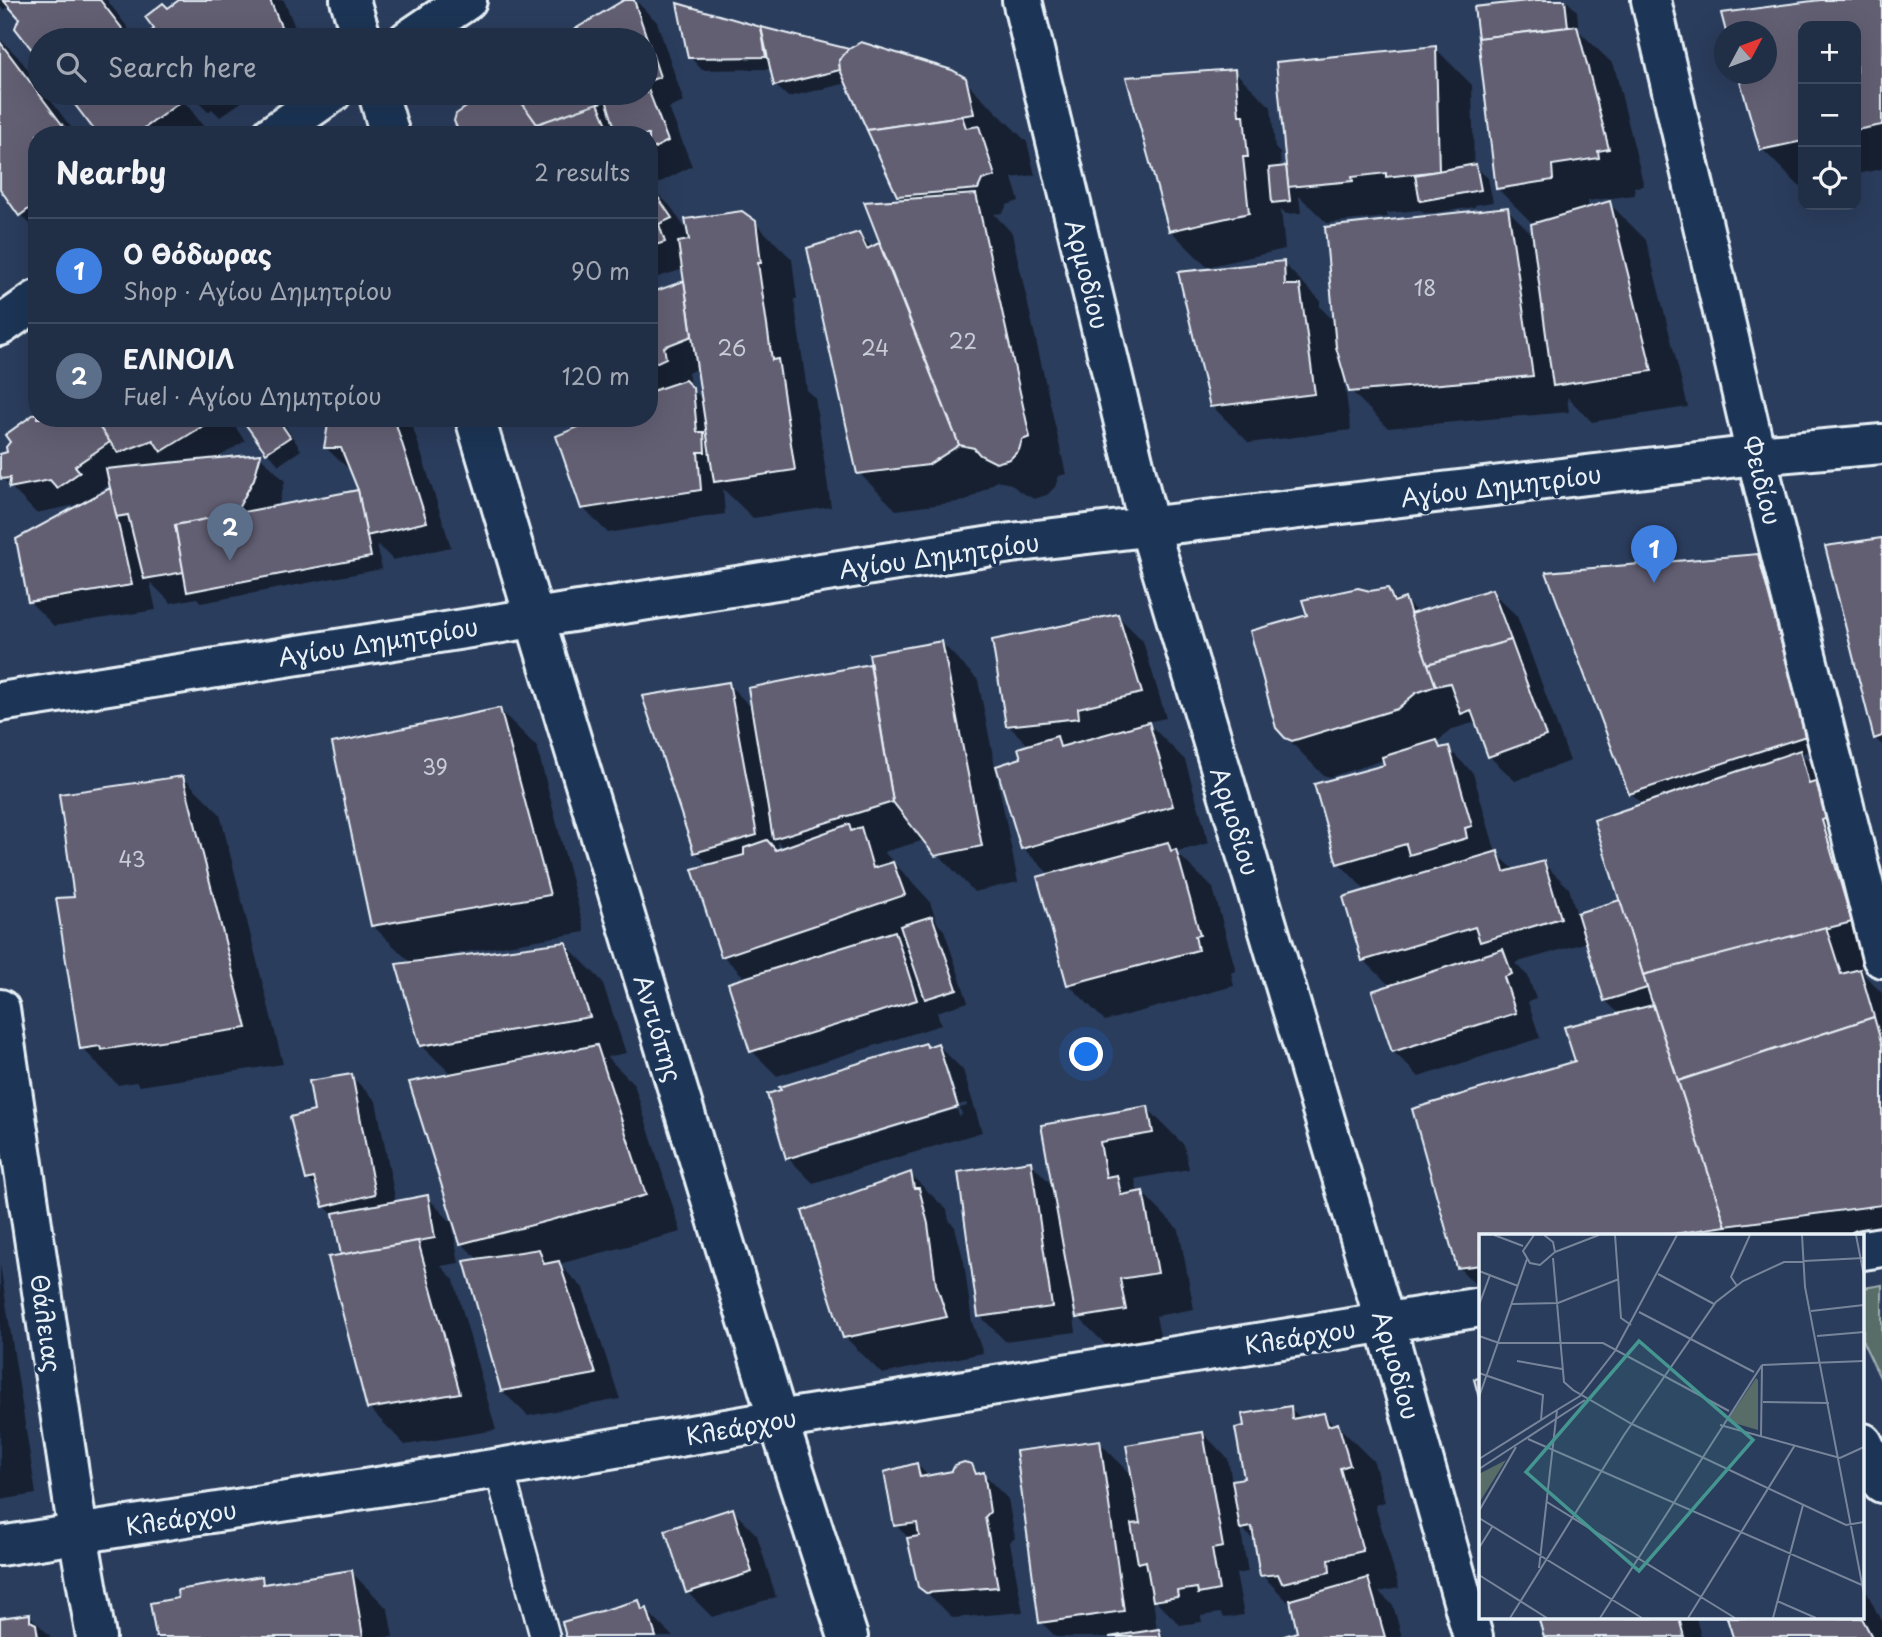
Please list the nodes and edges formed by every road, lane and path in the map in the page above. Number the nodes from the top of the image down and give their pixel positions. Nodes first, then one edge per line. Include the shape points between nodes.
1 (350, 0) edge
2 (467, 0) edge
3 (1022, 0) edge
4 (1651, 0) edge
5 (358, 28) edge
6 (426, 28) edge
7 (315, 105) edge
8 (381, 105) edge
9 (285, 126) edge
10 (387, 126) edge
11 (28, 306) edge
12 (0, 326) edge
13 (478, 427) edge
14 (1882, 444) edge
15 (1756, 454) junction
16 (1149, 527) junction
17 (534, 616) junction
18 (0, 702) edge
19 (1882, 958) edge
20 (0, 1009) edge
21 (1882, 1247) edge
22 (1864, 1250) edge
23 (1479, 1307) edge
24 (1385, 1322) junction
25 (778, 1420) junction
26 (1864, 1445) edge
27 (499, 1468) junction
28 (1882, 1483) edge
29 (78, 1533) junction
30 (0, 1546) edge
31 (96, 1637) edge
32 (545, 1637) edge
33 (848, 1637) edge
34 (1472, 1637) edge

1 - 5 street
2 - 6 street
3 - 16 street, Αρμοδίου
4 - 15 street, Φειδίου
7 - 9 street
8 - 10 street
11 - 12 street
13 - 17 street, Αντιόπης
14 - 15 street, Αγίου Δημητρίου
15 - 16 street, Αγίου Δημητρίου
15 - 19 street, Φειδίου
16 - 17 street, Αγίου Δημητρίου via 1011,543
16 - 24 street, Αρμοδίου
17 - 18 street, Αγίου Δημητρίου
17 - 25 street, Αντιόπης
20 - 29 street, Θάλειας
21 - 22 street
23 - 24 street, Κλεάρχου
24 - 25 street, Κλεάρχου
24 - 34 street, Αρμοδίου
25 - 27 street, Κλεάρχου
25 - 33 street, Αντιόπης
26 - 28 street
27 - 29 street, Κλεάρχου
27 - 32 lane
29 - 30 street, Κλεάρχου
29 - 31 street, Θάλειας

